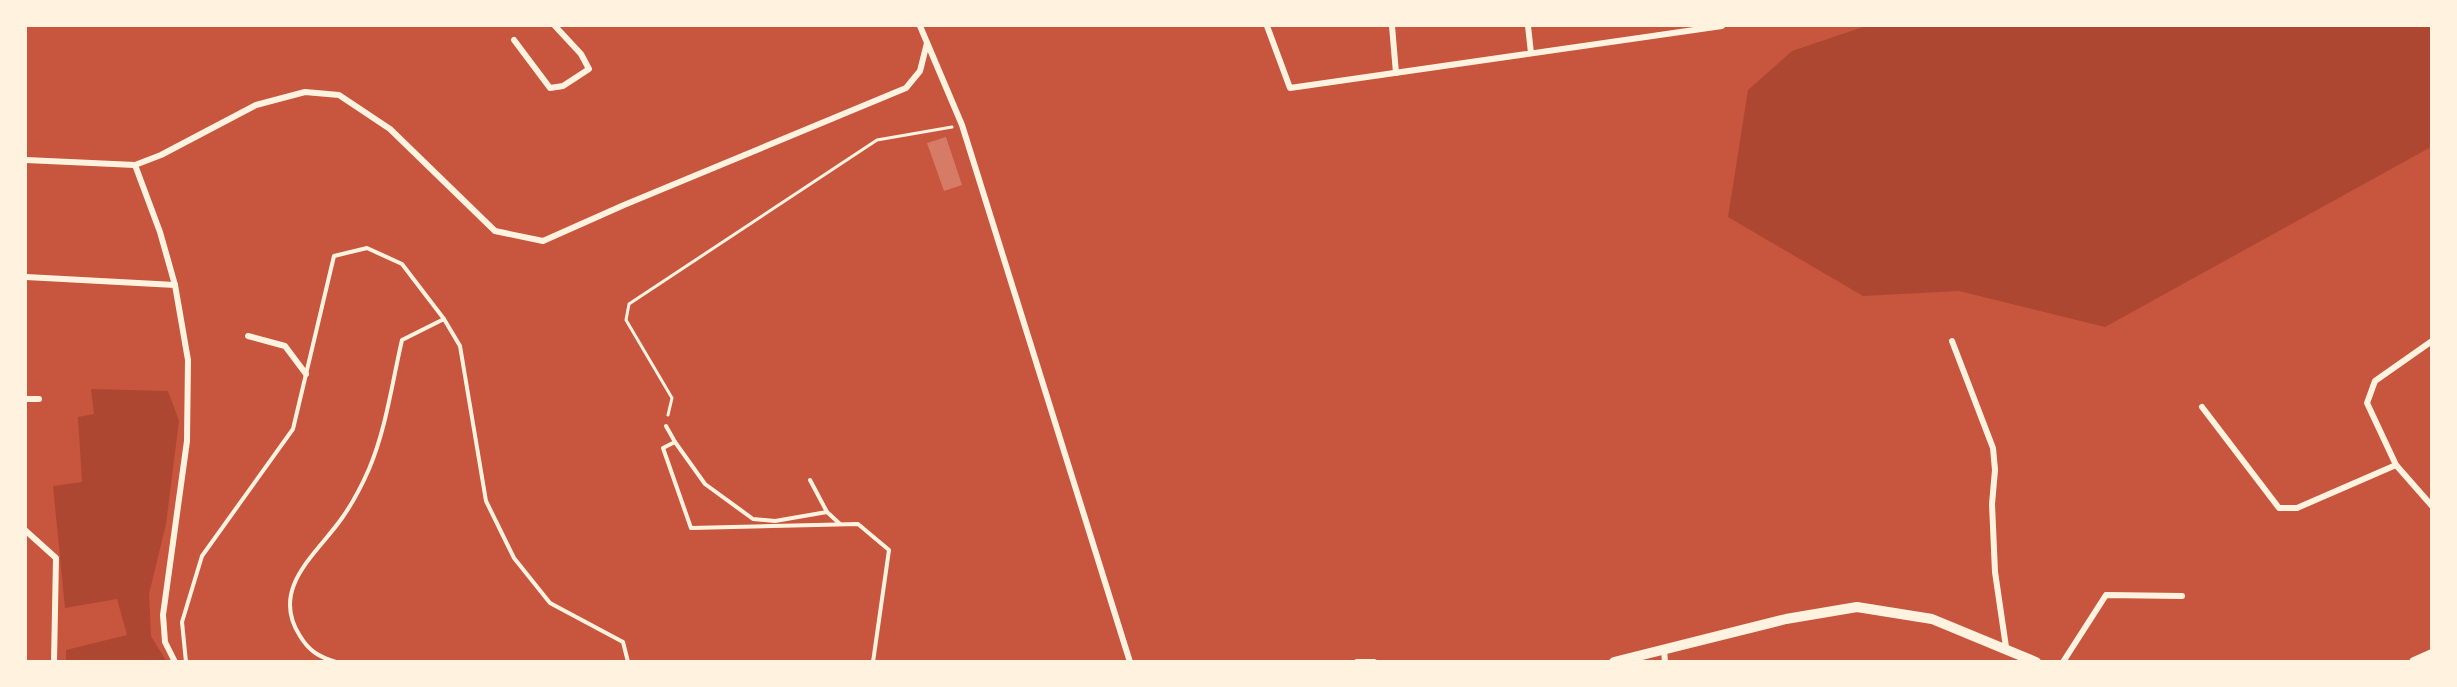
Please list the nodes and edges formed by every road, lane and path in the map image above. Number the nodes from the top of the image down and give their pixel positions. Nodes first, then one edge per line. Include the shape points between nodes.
1 (555, 26) edge
2 (920, 26) edge
3 (1267, 26) edge
4 (1392, 26) edge
5 (1528, 26) edge
6 (1722, 26) edge
7 (514, 40) dead end
8 (927, 43) junction
9 (1531, 53) junction
10 (1396, 73) junction
11 (962, 125) junction
12 (26, 160) edge
13 (135, 165) junction
14 (26, 277) edge
15 (175, 285) junction
16 (444, 319) junction
17 (248, 336) dead end
18 (2432, 340) edge
19 (1952, 341) dead end
20 (306, 374) junction
21 (26, 399) edge
22 (39, 399) dead end
23 (2202, 407) dead end
24 (666, 426) joint
25 (675, 442) junction
26 (2396, 465) junction
27 (810, 480) dead end
28 (2428, 495) edge
29 (2432, 506) edge
30 (827, 512) junction
31 (840, 525) junction
32 (26, 531) edge
33 (2182, 596) dead end
34 (2006, 647) junction
35 (1664, 649) junction
36 (2432, 654) edge
37 (54, 662) edge
38 (175, 662) edge
39 (186, 662) edge
40 (336, 662) edge
41 (628, 662) edge
42 (873, 662) edge
43 (1131, 662) edge
44 (1358, 662) edge
45 (1374, 662) edge
46 (1614, 662) edge
47 (1665, 662) edge
48 (2036, 662) edge
49 (2062, 662) edge
50 (2414, 662) edge

1 - 7 street via 581,54 589,69 563,86 550,88
2 - 8 street
3 - 10 street via 1290,88
4 - 10 street
5 - 9 street
6 - 9 street
8 - 11 street
8 - 13 street via 920,71 906,88 543,241 495,231 390,129 339,94 305,92 256,105
9 - 10 street
11 - 24 path via 877,140 629,304 626,320 672,398
11 - 43 street
12 - 13 street
13 - 15 street
14 - 15 street
15 - 38 street via 188,372 187,441 163,615 165,642
16 - 20 lane via 402,264 367,248 334,256
16 - 40 lane via 402,340 369,469 343,516 293,585 288,605 294,627 308,649
16 - 41 lane via 460,346 486,501 514,558 550,603 623,642
17 - 20 street via 285,346
18 - 26 street via 2375,381 2367,403
19 - 34 street via 1993,448 1995,572
20 - 39 lane via 293,429 202,556 182,622
21 - 22 street
23 - 26 street via 2279,508 2297,508
24 - 25 lane
25 - 30 lane via 705,484 753,519 775,521
25 - 31 lane via 663,448 691,528
26 - 28 street
27 - 30 lane
28 - 29 street
30 - 31 lane
31 - 42 lane via 858,524 889,550
32 - 37 street via 56,558
33 - 49 street via 2106,595
34 - 35 main road via 1932,618 1857,607 1786,619
34 - 48 main road
35 - 46 main road
35 - 47 street
36 - 50 main road
44 - 45 street

